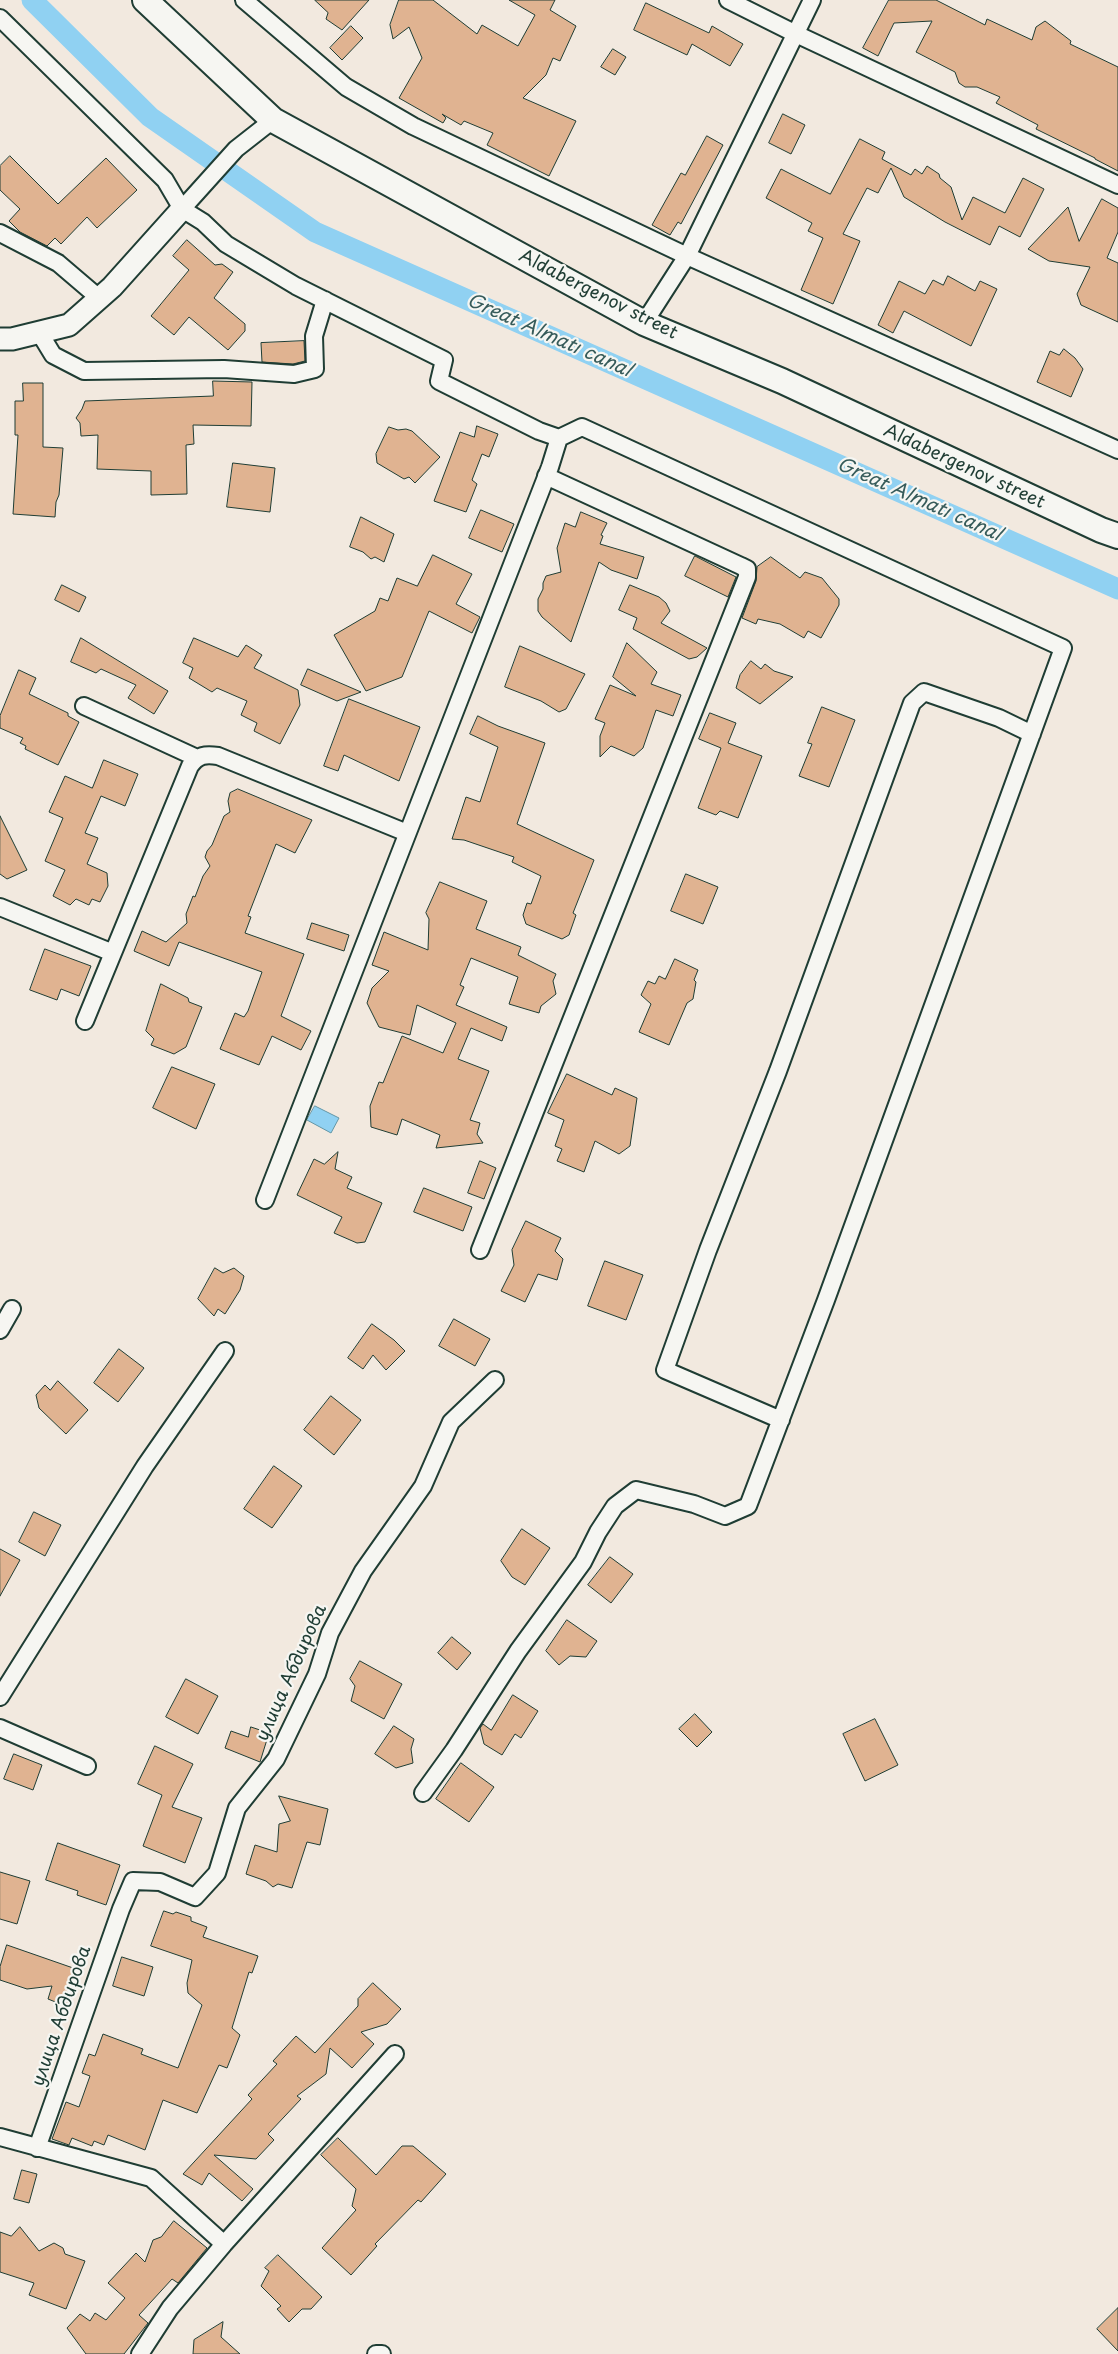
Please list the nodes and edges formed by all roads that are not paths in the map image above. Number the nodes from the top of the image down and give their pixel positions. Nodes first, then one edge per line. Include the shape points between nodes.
1 (145, 0) edge
2 (244, 0) edge
3 (728, 0) edge
4 (812, 0) edge
5 (0, 18) edge
6 (796, 34) junction
7 (273, 120) junction
8 (1118, 185) edge
9 (182, 209) junction
10 (0, 233) edge
11 (687, 256) junction
12 (99, 298) junction
13 (325, 300) junction
14 (644, 323) junction
15 (39, 332) junction
16 (0, 339) edge
17 (558, 438) junction
18 (1118, 450) edge
19 (546, 476) junction
20 (1118, 536) edge
21 (84, 706) dead end
22 (1032, 734) junction
23 (197, 758) junction
24 (407, 833) junction
25 (0, 907) edge
26 (113, 953) junction
27 (85, 1020) dead end
28 (266, 1200) dead end
29 (480, 1250) dead end
30 (12, 1309) dead end
31 (0, 1330) edge
32 (225, 1351) dead end
33 (495, 1380) dead end
34 (781, 1420) junction
35 (0, 1697) edge
36 (0, 1728) edge
37 (87, 1766) dead end
38 (423, 1793) dead end
39 (394, 2054) dead end
40 (0, 2136) edge
41 (37, 2148) junction
42 (224, 2244) junction
43 (140, 2354) edge
44 (376, 2354) edge
45 (382, 2354) edge

1 - 7 main road, Aldabergenov street
2 - 11 street via 346,87 413,126
3 - 6 street
4 - 6 street
5 - 9 street via 165,180
6 - 8 street
6 - 11 street
7 - 9 street via 236,149
7 - 14 main road, Aldabergenov street
9 - 12 street
9 - 13 street via 203,222 226,244
10 - 12 street via 58,264
11 - 14 street
11 - 18 street
12 - 15 street via 69,325
13 - 15 street via 314,336 315,369 294,374 224,369 84,371 53,355
13 - 17 street via 444,360 439,380
14 - 20 main road, Aldabergenov street via 782,381
15 - 16 street
17 - 19 street
17 - 22 street via 582,427 1063,648
19 - 24 street
19 - 29 street via 747,569 748,577
21 - 23 street
22 - 34 street
22 - 34 street via 999,718 924,692 912,704 778,1071 708,1250 665,1370
23 - 24 street via 207,754 218,756
23 - 26 street via 190,766
24 - 28 street
25 - 26 street
26 - 27 street
30 - 31 street
32 - 35 street via 145,1466
33 - 41 street, улица Абдирова via 451,1422 423,1486 363,1571 330,1633 316,1674 276,1759 237,1808 217,1873 195,1897 160,1882 133,1881 120,1909
34 - 38 street via 748,1506 725,1516 694,1504 636,1490 615,1506 583,1562 518,1651
36 - 37 street
39 - 42 street
40 - 41 street
41 - 42 street via 151,2178
42 - 43 street via 170,2308
44 - 45 street

